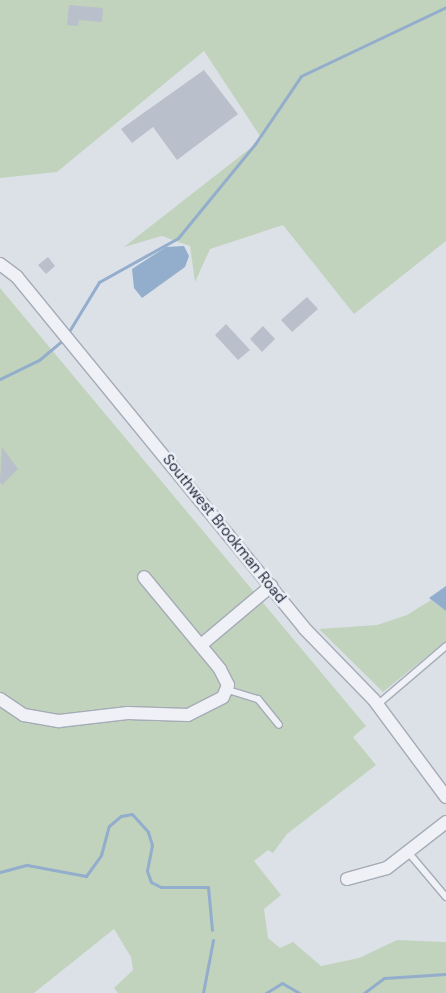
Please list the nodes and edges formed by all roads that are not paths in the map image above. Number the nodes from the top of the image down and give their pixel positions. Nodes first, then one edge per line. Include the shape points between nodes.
1 (0, 264) edge
2 (144, 578) dead end
3 (271, 586) junction
4 (201, 645) junction
5 (446, 646) edge
6 (228, 690) junction
7 (0, 699) edge
8 (377, 705) junction
9 (280, 725) dead end
10 (446, 797) edge
11 (446, 822) edge
12 (408, 852) junction
13 (347, 879) dead end
14 (446, 897) edge

1 - 3 street, Southwest Brookman Road via 17,277
2 - 4 street
3 - 4 street
3 - 8 street, Southwest Brookman Road
4 - 6 street via 220,669
5 - 8 lane
6 - 7 street via 216,703 173,717 128,713 47,720 24,715
6 - 9 lane via 258,700
8 - 10 street, Southwest Brookman Road
11 - 12 street
12 - 13 street via 387,868
12 - 14 lane

